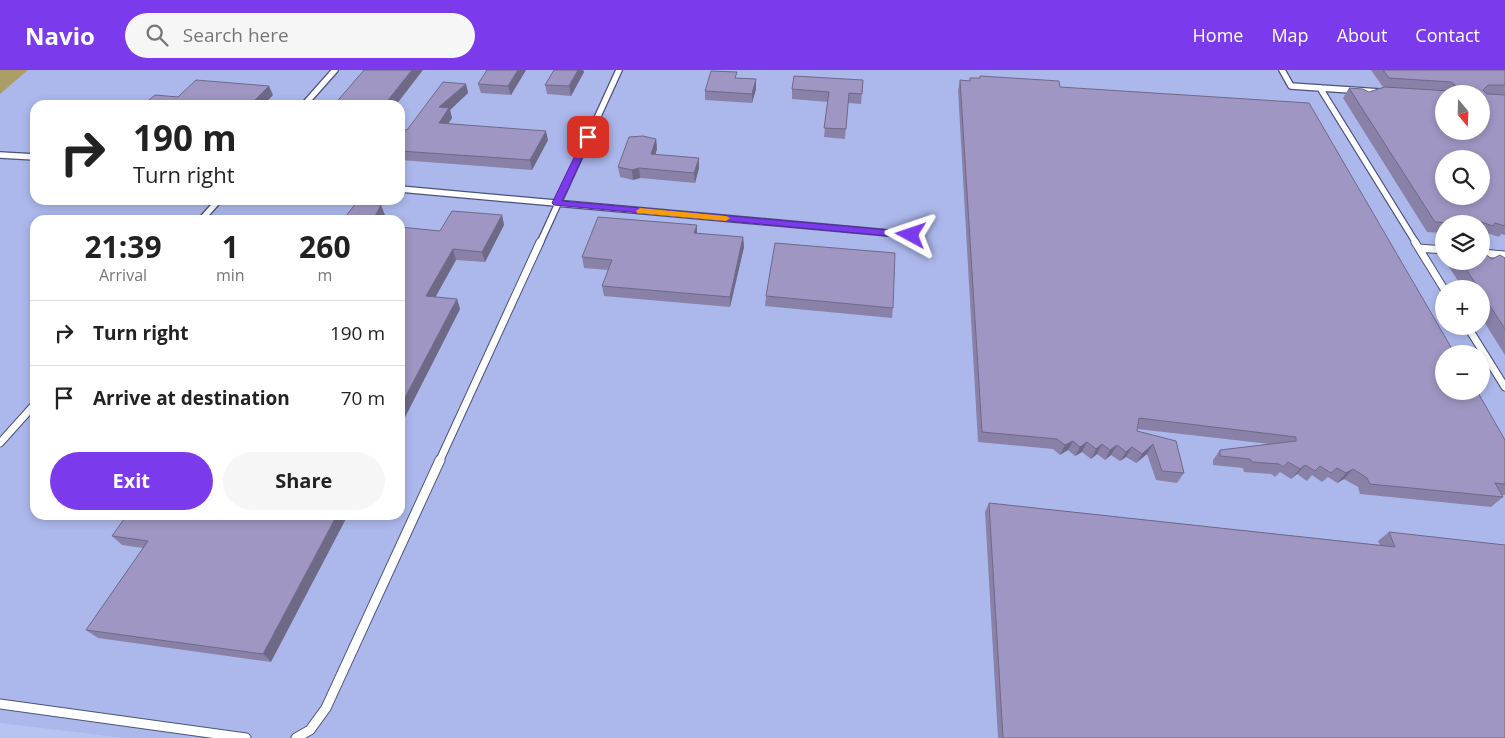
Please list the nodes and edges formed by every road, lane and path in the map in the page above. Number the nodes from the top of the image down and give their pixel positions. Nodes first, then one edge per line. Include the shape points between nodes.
1 (335, 70) edge
2 (619, 70) edge
3 (1282, 70) edge
4 (1320, 88) junction
5 (1387, 93) edge
6 (308, 100) edge
7 (0, 155) edge
8 (30, 157) edge
9 (405, 189) edge
10 (557, 203) junction
11 (214, 205) edge
12 (206, 215) edge
13 (911, 235) dead end
14 (1419, 248) junction
15 (1435, 249) edge
16 (1490, 254) edge
17 (1505, 255) edge
18 (1439, 280) edge
19 (1473, 335) edge
20 (1505, 387) edge
21 (30, 410) edge
22 (0, 443) edge
23 (0, 704) edge
24 (246, 738) edge
25 (296, 738) edge

1 - 6 lane
2 - 10 lane
3 - 4 lane via 1291,86
4 - 5 lane
4 - 14 lane
7 - 8 lane
9 - 10 lane
10 - 13 lane
10 - 25 lane via 326,708 310,730
11 - 12 lane
14 - 15 lane
14 - 18 lane
16 - 17 lane
19 - 20 lane
21 - 22 lane
23 - 24 lane

